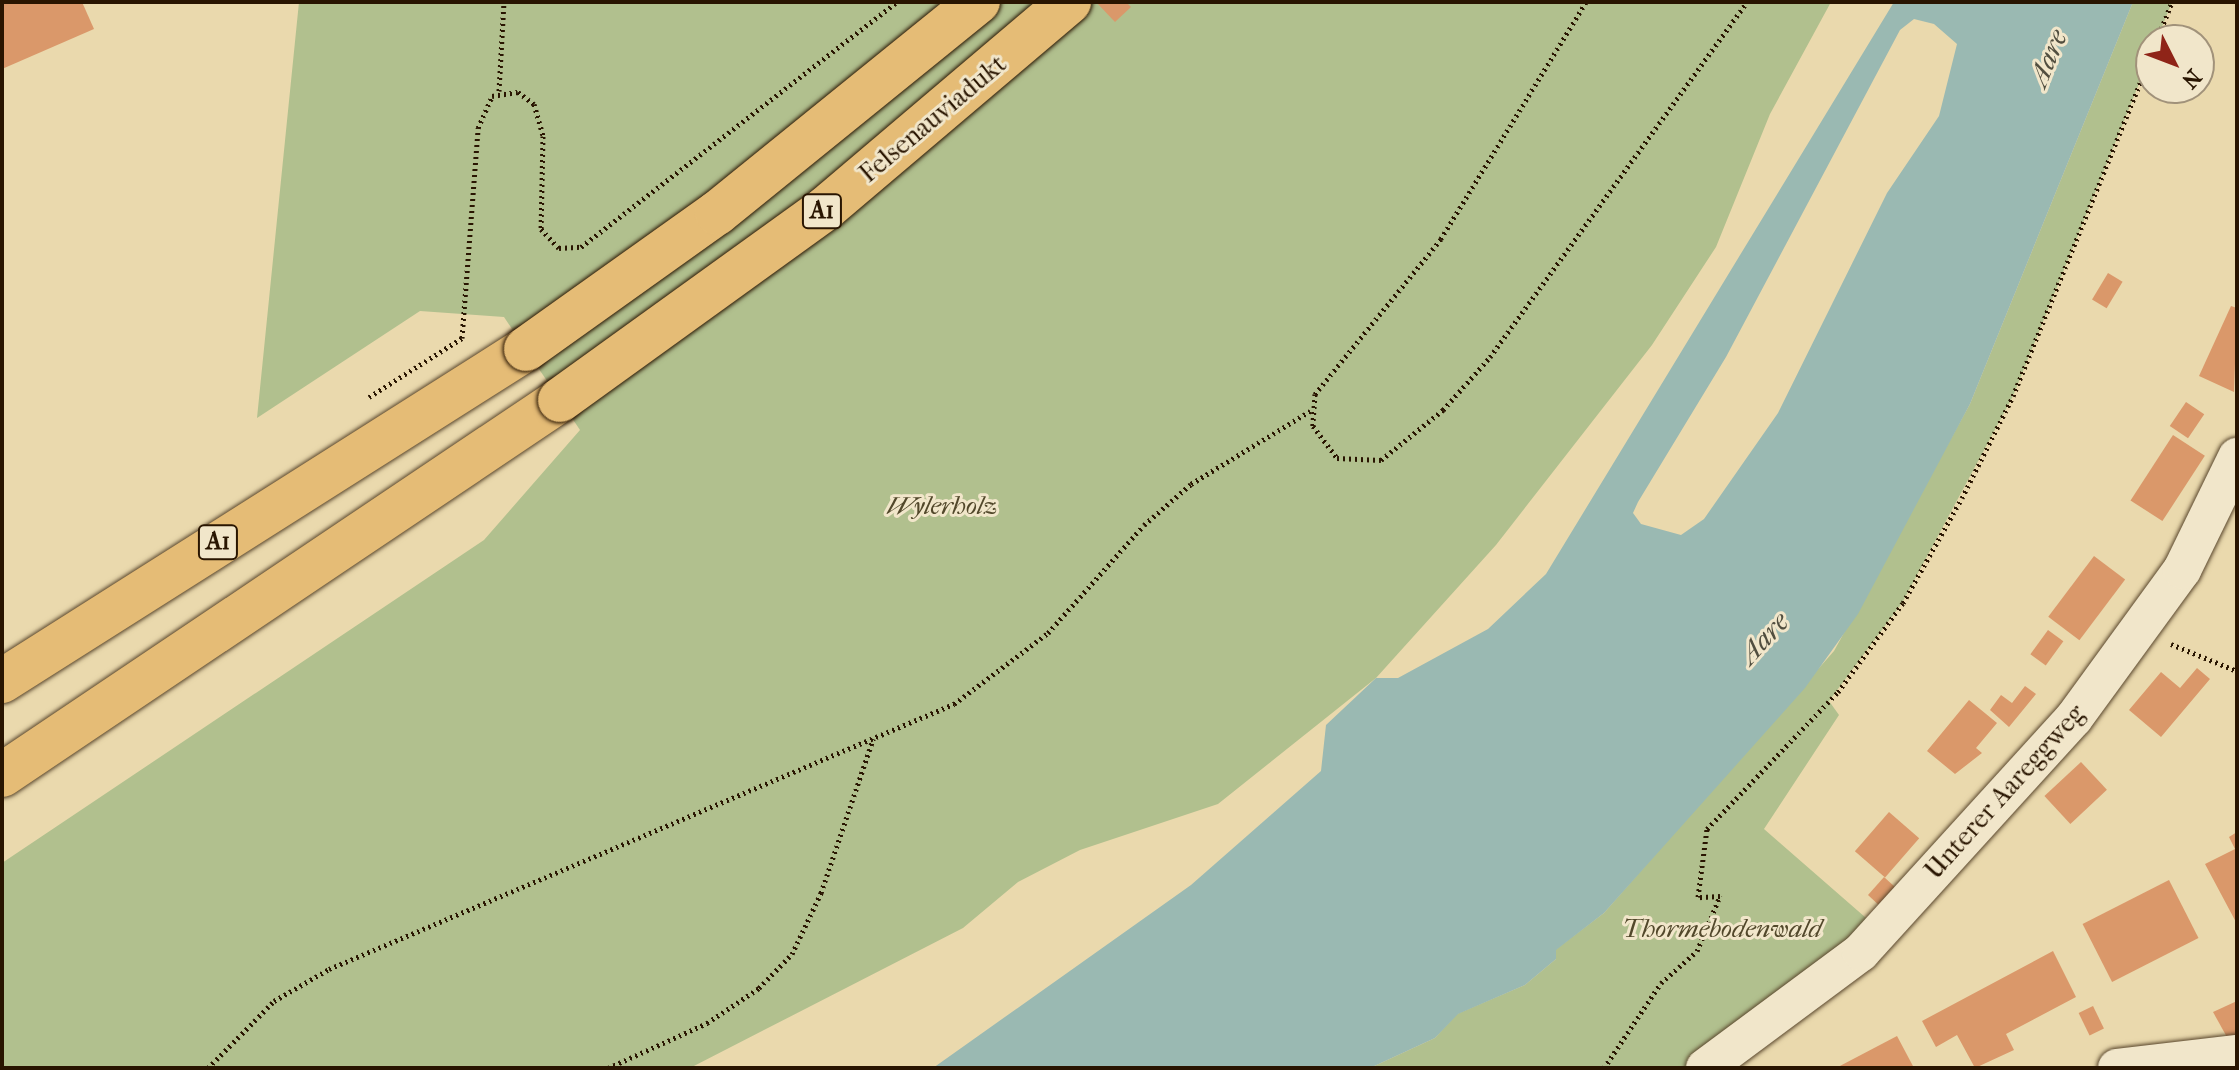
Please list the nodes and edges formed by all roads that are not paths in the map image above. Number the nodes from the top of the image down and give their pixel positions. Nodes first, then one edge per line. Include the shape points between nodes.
1 (978, 2) edge
2 (1069, 2) edge
3 (2237, 457) edge
4 (2, 681) edge
5 (2, 775) edge
6 (2237, 1054) edge
7 (2181, 1064) edge
8 (1705, 1068) edge
9 (2117, 1068) edge

1 - 4 highway, A1, bridge via 741,195 526,349
2 - 5 highway, Felsenauviadukt / A1, bridge via 826,208 560,400
3 - 8 street, Unterer Aareggweg via 2182,570 2074,718 1861,952
6 - 7 street
7 - 9 street

